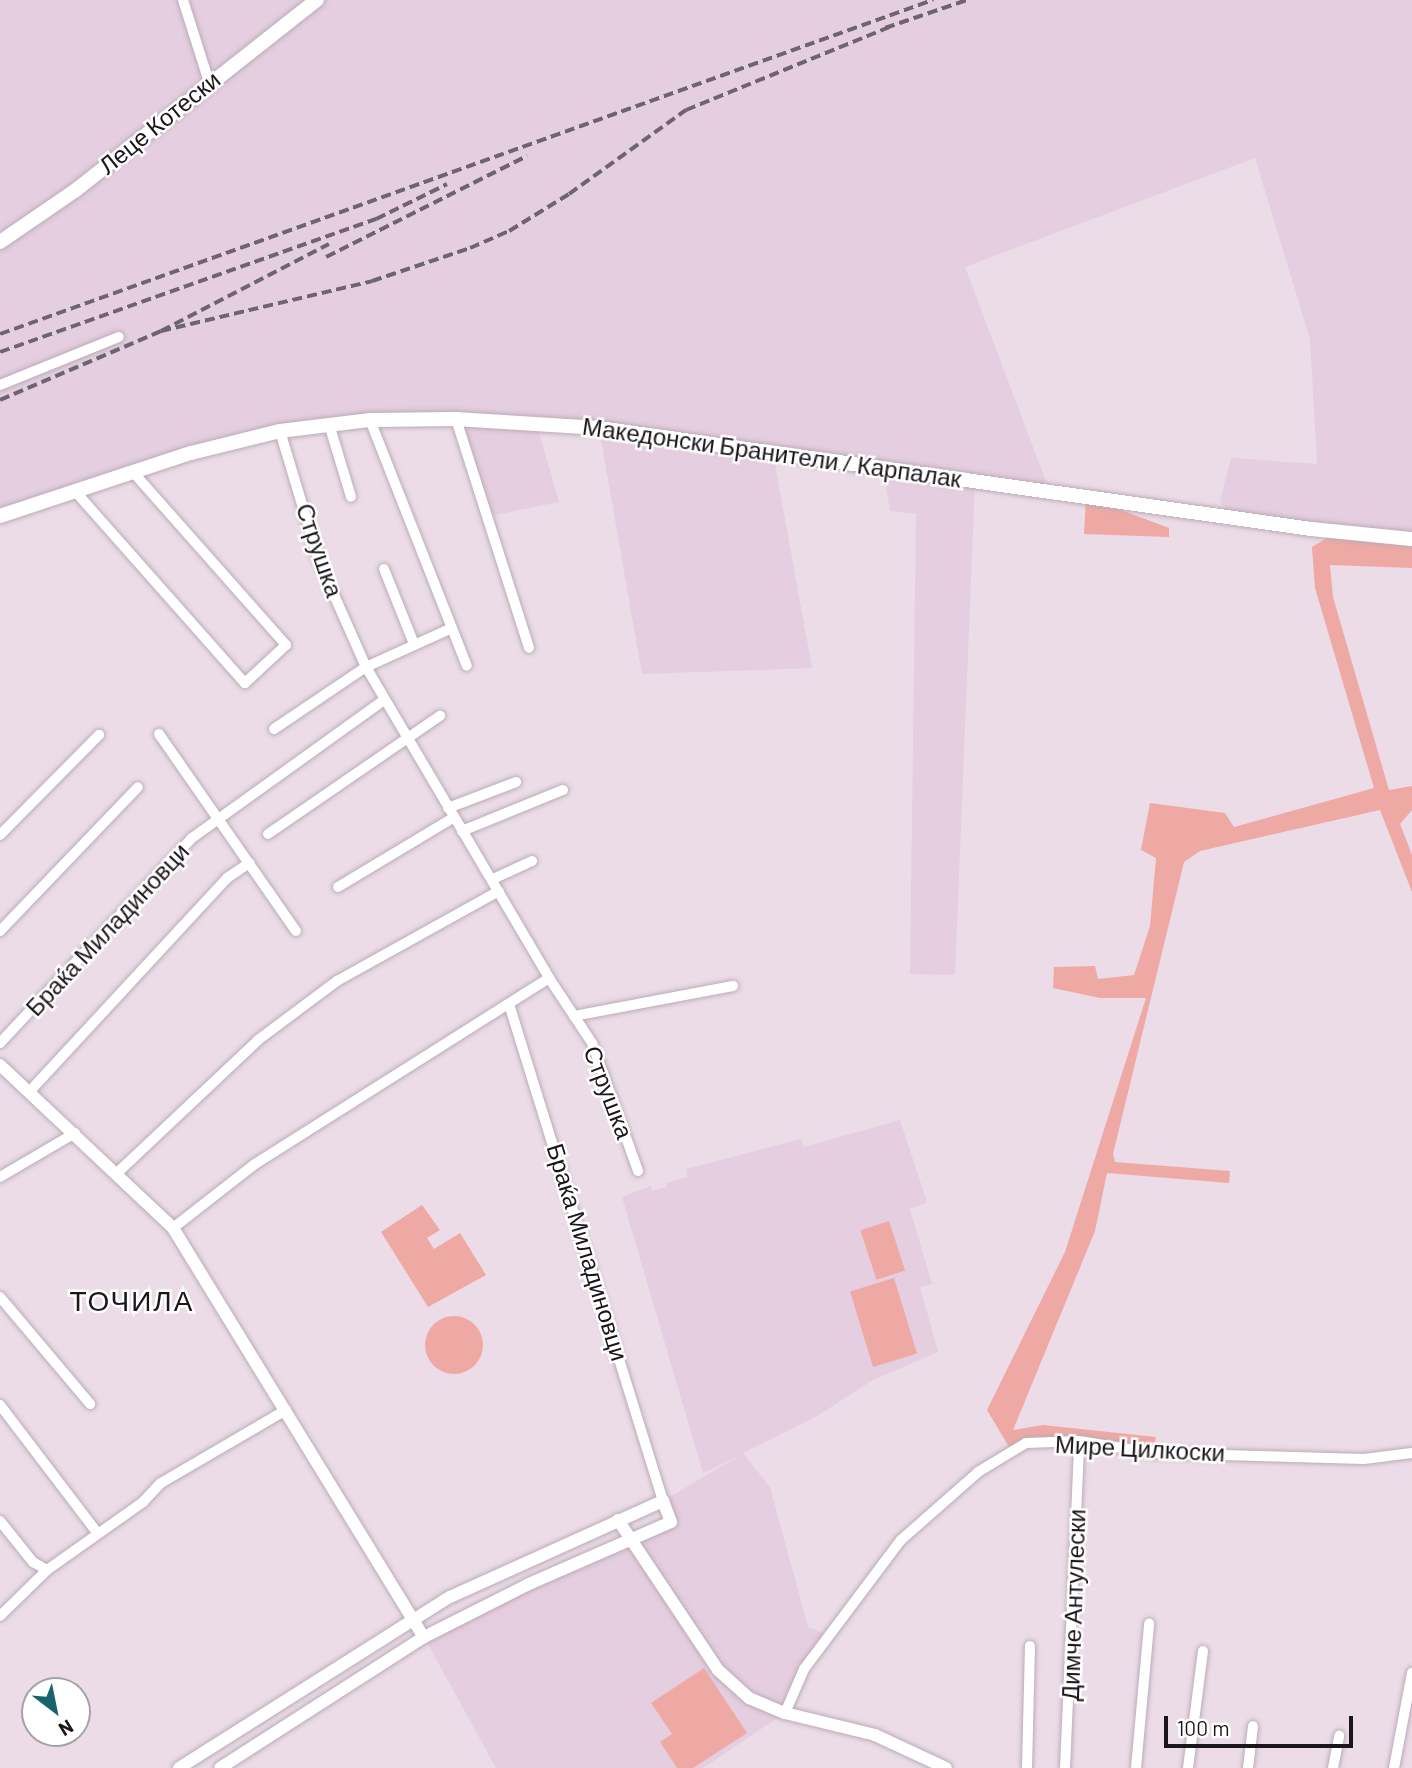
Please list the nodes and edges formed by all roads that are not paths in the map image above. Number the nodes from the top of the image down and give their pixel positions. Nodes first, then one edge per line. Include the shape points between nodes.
1 (183, 0) edge
2 (317, 0) edge
3 (209, 82) junction
4 (0, 242) edge
5 (119, 337) dead end
6 (0, 385) edge
7 (456, 419) junction
8 (370, 420) junction
9 (328, 424) junction
10 (280, 431) junction
11 (134, 473) junction
12 (74, 490) junction
13 (351, 497) dead end
14 (0, 516) edge
15 (1412, 539) edge
16 (384, 569) dead end
17 (452, 628) junction
18 (414, 644) junction
19 (529, 648) dead end
20 (467, 666) dead end
21 (366, 667) junction
22 (383, 701) junction
23 (440, 716) dead end
24 (274, 729) dead end
25 (159, 734) dead end
26 (99, 735) dead end
27 (406, 737) junction
28 (516, 782) dead end
29 (138, 787) dead end
30 (563, 790) dead end
31 (451, 813) junction
32 (218, 820) junction
33 (462, 831) junction
34 (268, 834) dead end
35 (0, 835) edge
36 (532, 861) dead end
37 (249, 863) junction
38 (492, 879) junction
39 (338, 887) dead end
40 (499, 891) junction
41 (0, 931) edge
42 (296, 931) dead end
43 (548, 978) junction
44 (733, 986) dead end
45 (509, 1004) junction
46 (574, 1016) junction
47 (0, 1043) edge
48 (0, 1066) edge
49 (30, 1091) junction
50 (75, 1133) junction
51 (638, 1171) dead end
52 (116, 1174) junction
53 (0, 1177) edge
54 (173, 1228) junction
55 (0, 1297) edge
56 (90, 1404) dead end
57 (0, 1405) edge
58 (286, 1410) junction
59 (1079, 1441) junction
60 (1412, 1453) edge
61 (663, 1501) junction
62 (618, 1520) junction
63 (0, 1521) edge
64 (96, 1531) junction
65 (629, 1542) junction
66 (47, 1570) junction
67 (0, 1616) edge
68 (414, 1618) junction
69 (1149, 1624) dead end
70 (424, 1637) junction
71 (1030, 1646) dead end
72 (1203, 1651) dead end
73 (1412, 1673) edge
74 (785, 1713) junction
75 (1253, 1726) dead end
76 (1339, 1736) dead end
77 (179, 1768) edge
78 (220, 1768) edge
79 (946, 1768) edge
80 (1027, 1768) edge
81 (1065, 1768) edge
82 (1136, 1768) edge
83 (1188, 1768) edge
84 (1248, 1768) edge
85 (1333, 1768) edge
86 (1394, 1768) edge

1 - 3 street
2 - 3 main road, Леце Котески
3 - 4 main road, Леце Котески via 76,190
5 - 6 street
7 - 8 main road, Македонски Бранители / Карпалак
7 - 15 main road, Македонски Бранители / Карпалак via 586,426 1311,529
7 - 19 street
8 - 9 main road, Македонски Бранители / Карпалак
8 - 17 street
9 - 10 main road, Македонски Бранители / Карпалак
9 - 13 street, Струшка
10 - 11 main road, Македонски Бранители / Карпалак
10 - 21 street, Струшка via 319,561
11 - 12 main road, Македонски Бранители / Карпалак
11 - 12 street via 286,645 245,683
12 - 14 main road, Македонски Бранители / Карпалак
16 - 18 street
17 - 18 street
17 - 20 street
18 - 21 street
21 - 22 street, Струшка
21 - 24 street
22 - 27 street, Струшка
22 - 32 street
23 - 27 street
25 - 32 street
26 - 35 street
27 - 31 street, Струшка
27 - 34 street
28 - 31 street
29 - 41 street
30 - 33 street
31 - 33 street, Струшка
31 - 39 street
32 - 37 street
32 - 47 street, Браќа Миладиновци via 192,838
33 - 38 street, Струшка
36 - 38 street
37 - 42 street
37 - 49 street via 227,878
38 - 40 street, Струшка
40 - 43 street, Струшка
40 - 52 street via 337,981 258,1040
43 - 45 street
43 - 46 street, Струшка
44 - 46 street, Струшка
45 - 54 street via 255,1164
45 - 61 street, Браќа Миладиновци
46 - 51 street, Струшка via 592,1043
48 - 49 street
49 - 50 street
50 - 52 street
50 - 53 street
52 - 54 street
54 - 58 street
55 - 56 street
57 - 64 street
58 - 64 street via 161,1483 143,1502
58 - 68 street
59 - 60 street, Мире Цилкоски via 1153,1452 1364,1459
59 - 74 street, Мире Цилкоски via 1026,1443 978,1472 901,1539 804,1668
59 - 81 street, Димче Антулески
61 - 62 street
61 - 65 street via 671,1522
62 - 65 street
62 - 68 street
63 - 66 street via 33,1562
64 - 66 street
65 - 70 street via 527,1585
65 - 74 street via 718,1670 750,1698
66 - 67 street
68 - 70 street
68 - 77 street
69 - 82 street
70 - 78 street
71 - 80 street, Димче Антулески
72 - 83 street
73 - 86 street
74 - 79 street via 875,1735
75 - 84 street
76 - 85 street

